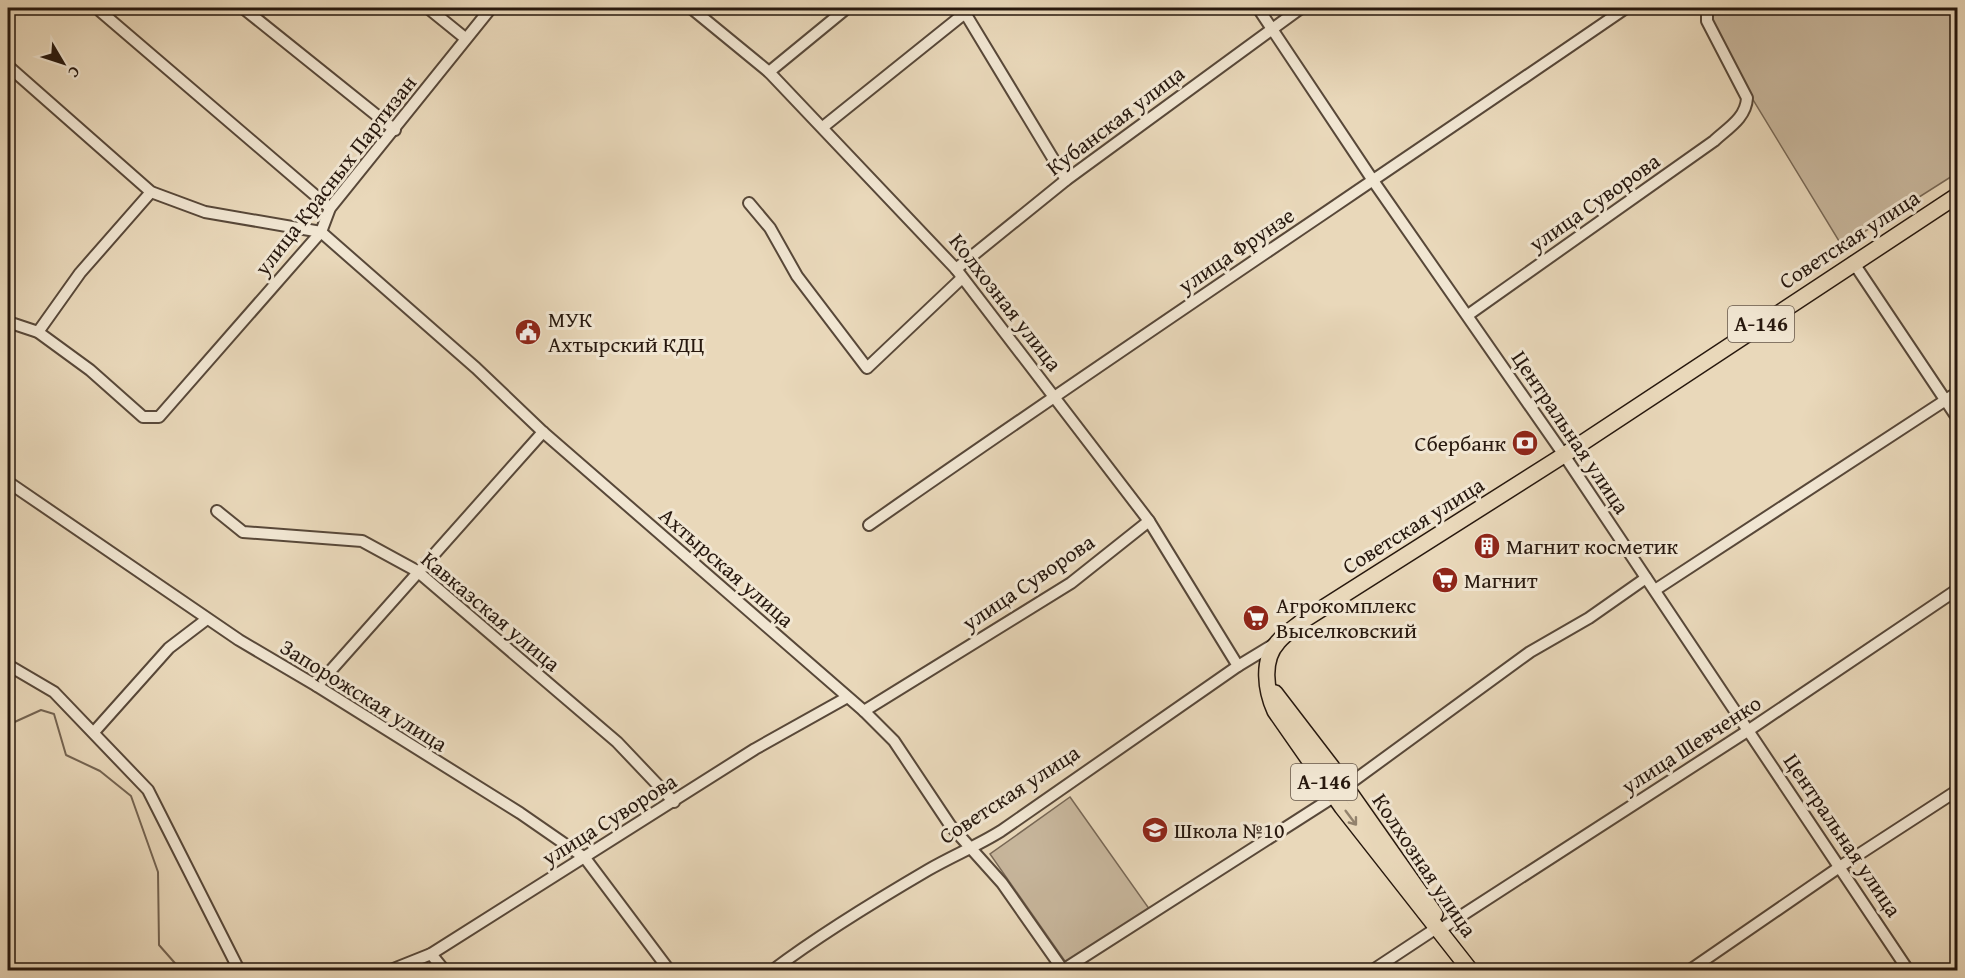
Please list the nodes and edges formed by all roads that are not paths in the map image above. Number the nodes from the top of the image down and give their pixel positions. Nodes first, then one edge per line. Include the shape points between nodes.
1 (243, 8) edge
2 (428, 8) edge
3 (491, 8) edge
4 (691, 8) edge
5 (846, 8) edge
6 (1258, 8) edge
7 (1301, 8) edge
8 (1626, 8) edge
9 (1707, 8) edge
10 (100, 11) dead end
11 (1273, 27) junction
12 (465, 38) junction
13 (8, 66) edge
14 (769, 72) junction
15 (824, 127) junction
16 (395, 130) junction
17 (1066, 180) junction
18 (1374, 182) junction
19 (151, 192) junction
20 (1958, 195) edge
21 (749, 203) dead end
22 (330, 208) junction
23 (321, 232) junction
24 (1853, 262) junction
25 (959, 274) junction
26 (1468, 315) junction
27 (8, 322) edge
28 (38, 332) junction
29 (1958, 392) edge
30 (1052, 397) junction
31 (1945, 400) junction
32 (1958, 419) edge
33 (543, 432) junction
34 (1564, 455) junction
35 (8, 482) edge
36 (217, 511) dead end
37 (1149, 521) junction
38 (869, 525) dead end
39 (417, 571) junction
40 (1646, 578) junction
41 (1958, 589) edge
42 (1655, 590) junction
43 (207, 619) junction
44 (1276, 643) junction
45 (8, 665) edge
46 (1238, 666) junction
47 (317, 686) junction
48 (846, 698) junction
49 (864, 711) junction
50 (1749, 730) junction
51 (94, 732) junction
52 (1958, 790) edge
53 (1340, 792) junction
54 (674, 802) junction
55 (974, 848) junction
56 (585, 858) junction
57 (1841, 866) junction
58 (1440, 928) junction
59 (431, 954) junction
60 (1465, 965) edge
61 (239, 970) edge
62 (391, 970) edge
63 (444, 970) edge
64 (669, 970) edge
65 (773, 970) edge
66 (1063, 970) edge
67 (1373, 970) edge
68 (1690, 970) edge
69 (1908, 970) edge

1 - 16 street
2 - 12 street
3 - 12 street, улица Красных Партизан
4 - 14 street, Колхозная улица
5 - 14 street
6 - 11 street, Центральная улица
7 - 11 street, Кубанская улица
8 - 18 street, улица Фрунзе
9 - 26 street, улица Суворова via 1707,21 1747,98 1741,117 1714,141
10 - 22 street
11 - 17 street, Кубанская улица
11 - 18 street, Центральная улица
12 - 16 street, улица Красных Партизан
13 - 19 street
14 - 15 street, Колхозная улица
15 - 17 street via 964,13
15 - 25 street, Колхозная улица
16 - 22 street, улица Красных Партизан
17 - 25 street, Кубанская улица
18 - 26 street, Центральная улица
18 - 30 street, улица Фрунзе
19 - 23 street via 205,212
19 - 28 street via 80,273
20 - 24 highway, Советская улица / А-146
21 - 25 street, Кубанская улица via 770,228 797,276 867,368
22 - 23 street, улица Красных Партизан
23 - 28 street, улица Красных Партизан via 159,417 143,417 90,370
23 - 33 street, Ахтырская улица
24 - 31 street
24 - 34 highway, Советская улица / А-146
25 - 30 street, Колхозная улица
26 - 34 street, Центральная улица
27 - 28 street
29 - 31 street
30 - 37 street, Колхозная улица
30 - 38 street, улица Фрунзе
31 - 32 street
31 - 42 street
33 - 39 street
33 - 48 street, Ахтырская улица
34 - 40 street, Центральная улица
34 - 44 highway, Советская улица / А-146 via 1304,620
35 - 43 street, Запорожская улица
36 - 39 street, Кавказская улица via 243,532 362,541
37 - 46 street, Колхозная улица
37 - 49 street, улица Суворова via 1071,583
39 - 47 street
39 - 54 street, Кавказская улица via 617,742
40 - 42 street, Центральная улица
40 - 53 street via 1589,618 1530,652
41 - 50 street, улица Шевченко
42 - 50 street, Центральная улица
43 - 47 street, Запорожская улица
43 - 51 street via 169,648
44 - 46 street, Советская улица
44 - 53 highway, Колхозная улица / А-146 via 1269,661 1268,695 1275,711
45 - 51 street via 54,692
46 - 55 street, Советская улица
47 - 56 street, Запорожская улица
48 - 49 street, Ахтырская улица
48 - 54 street, улица Суворова via 755,749
49 - 55 street, Ахтырская улица via 894,741 950,825
50 - 57 street, Центральная улица
50 - 58 street, улица Шевченко
51 - 61 street via 148,790
52 - 57 street
53 - 58 highway, Колхозная улица / А-146
53 - 66 street
54 - 56 street, улица Суворова
55 - 65 street, Советская улица via 930,869 810,942
55 - 66 street, Ахтырская улица
56 - 59 street, улица Суворова
56 - 64 street, Запорожская улица
57 - 68 street
57 - 69 street, Центральная улица
58 - 60 highway, Колхозная улица / А-146
58 - 67 street, улица Шевченко
59 - 62 street, улица Суворова
59 - 63 street

